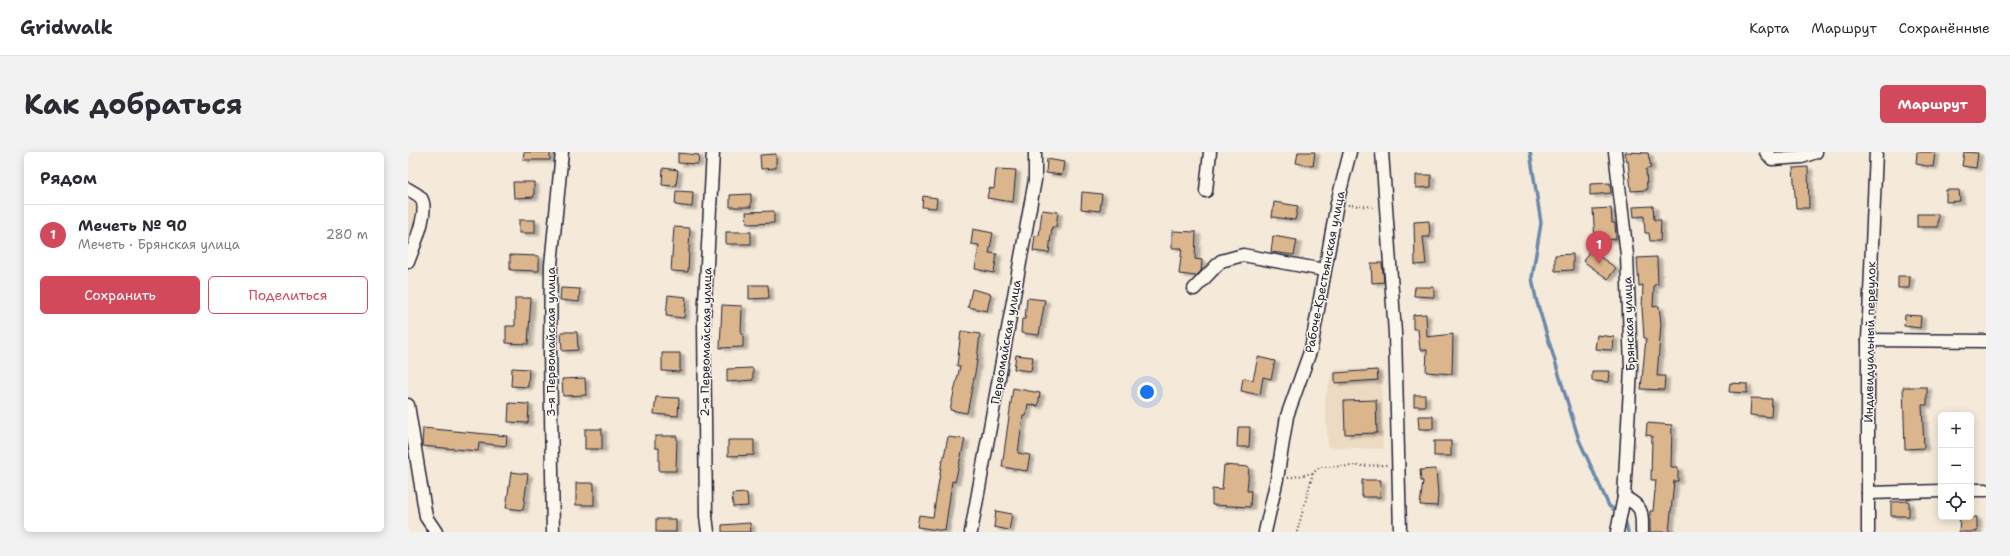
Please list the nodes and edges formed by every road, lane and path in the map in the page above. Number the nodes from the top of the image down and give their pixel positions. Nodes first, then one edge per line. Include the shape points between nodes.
1 (562, 152) edge
2 (713, 152) edge
3 (1035, 152) edge
4 (1210, 152) edge
5 (1350, 152) edge
6 (1382, 152) edge
7 (1615, 152) edge
8 (1766, 152) edge
9 (1816, 152) edge
10 (1876, 152) edge
11 (408, 189) edge
12 (1206, 191) dead end
13 (1337, 203) junction
14 (1385, 208) junction
15 (408, 262) edge
16 (1324, 270) junction
17 (1194, 289) dead end
18 (1868, 340) junction
19 (1986, 341) edge
20 (408, 404) edge
21 (1399, 464) junction
22 (1313, 473) junction
23 (1277, 479) junction
24 (1974, 490) edge
25 (1986, 490) edge
26 (1938, 491) edge
27 (1868, 494) junction
28 (1624, 497) junction
29 (436, 532) edge
30 (553, 532) edge
31 (708, 532) edge
32 (971, 532) edge
33 (1265, 532) edge
34 (1297, 532) edge
35 (1400, 532) edge
36 (1617, 532) edge
37 (1642, 532) edge
38 (1868, 532) edge

1 - 30 street, 3-я Первомайская улица via 551,273
2 - 31 street, 2-я Первомайская улица via 704,320
3 - 32 street, Первомайская улица via 1035,180
4 - 12 street
5 - 13 street, Рабоче-Крестьянская улица
6 - 14 street
7 - 28 street, Брянская улица via 1627,255 1630,362
8 - 9 street via 1772,159 1802,157
10 - 18 street, Индивидуальный переулок
11 - 15 street via 420,196 424,204 424,213
13 - 14 path
13 - 16 street, Рабоче-Крестьянская улица
14 - 21 street via 1395,333
16 - 17 street via 1243,255 1221,261
16 - 23 street, Рабоче-Крестьянская улица via 1311,349 1287,416
18 - 19 street
18 - 27 street, Индивидуальный переулок
20 - 29 street via 426,517
21 - 22 path via 1320,467
21 - 35 street
22 - 23 path
22 - 34 path
23 - 33 street, Рабоче-Крестьянская улица
24 - 25 street
26 - 27 street
27 - 38 street, Индивидуальный переулок
28 - 36 street, Брянская улица
28 - 37 street via 1637,504 1642,512

